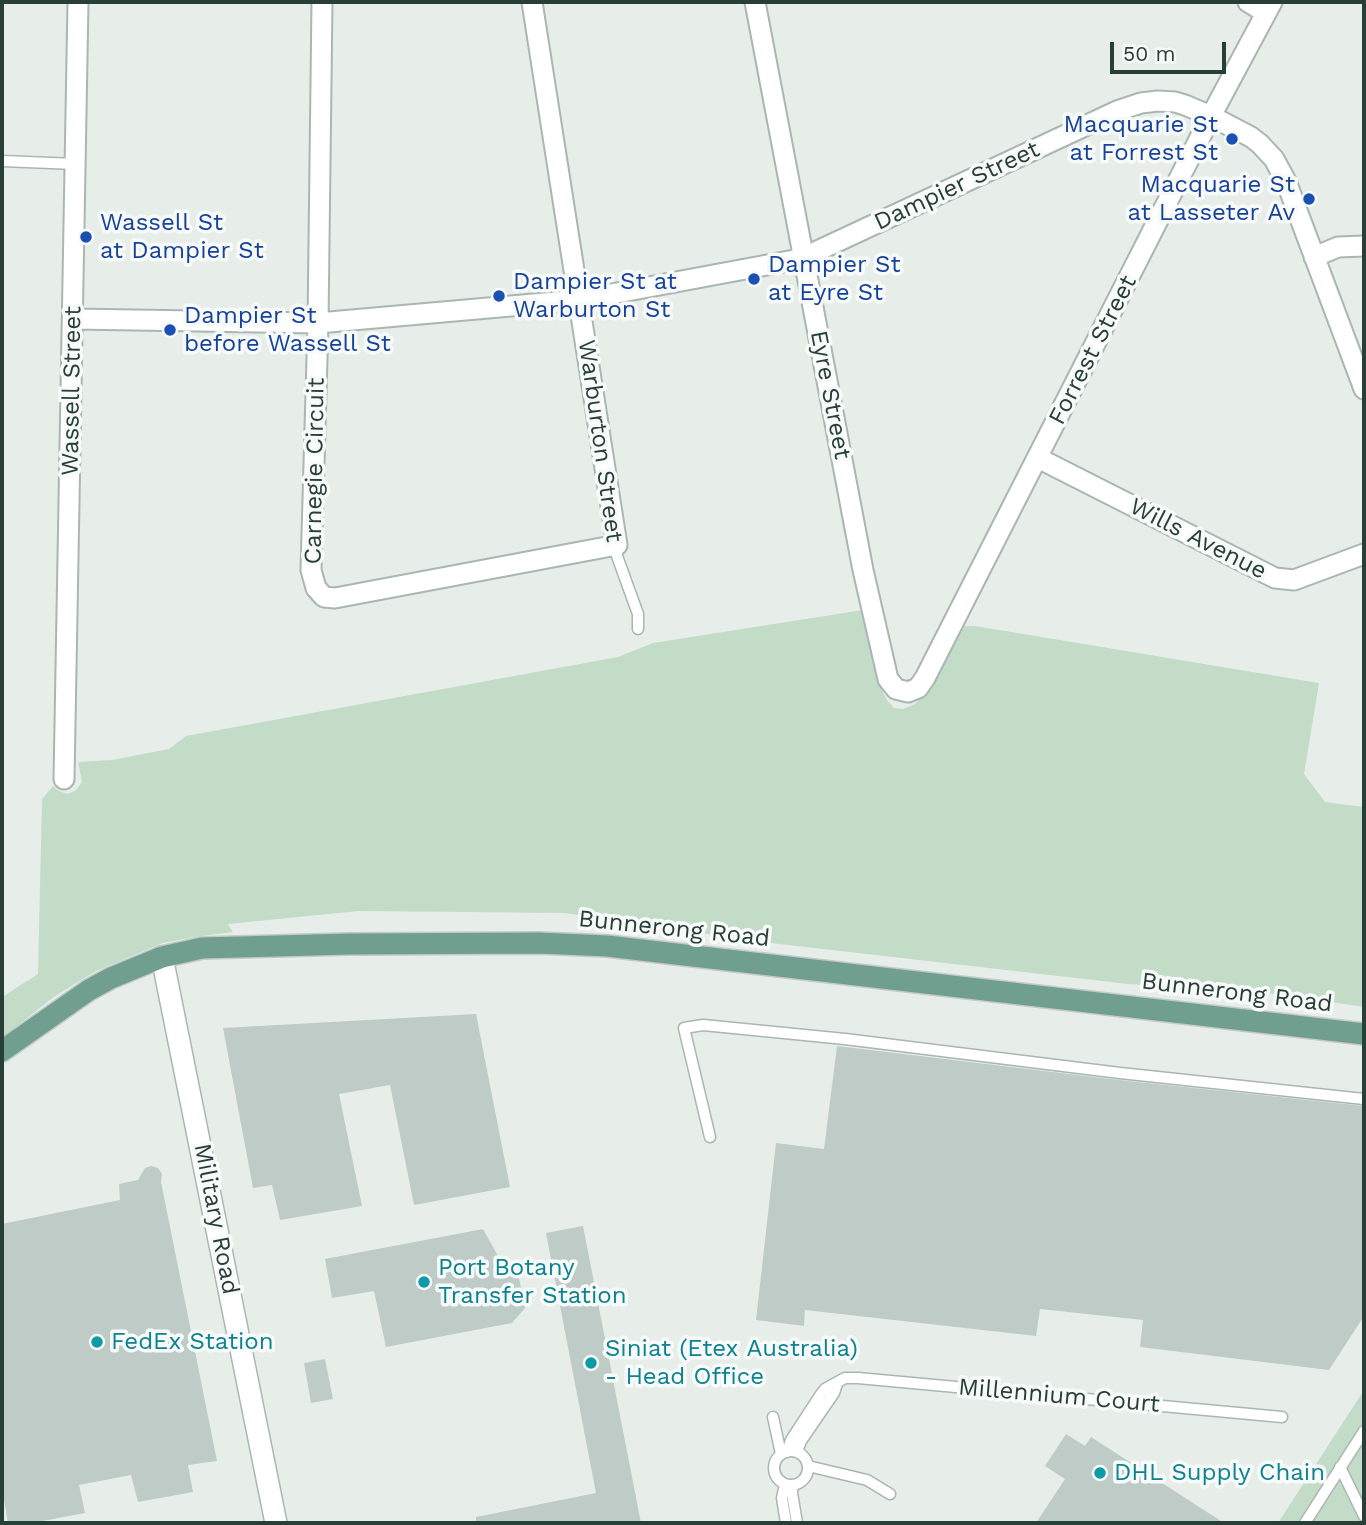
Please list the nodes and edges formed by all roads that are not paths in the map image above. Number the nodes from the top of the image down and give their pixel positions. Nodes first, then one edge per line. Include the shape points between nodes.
1 (78, 2) edge
2 (322, 2) edge
3 (532, 2) edge
4 (755, 2) edge
5 (1248, 2) edge
6 (1269, 7) edge
7 (1211, 116) junction
8 (2, 161) edge
9 (76, 164) junction
10 (1364, 246) edge
11 (803, 257) junction
12 (1314, 257) junction
13 (579, 300) junction
14 (74, 319) junction
15 (318, 323) junction
16 (1364, 389) edge
17 (1038, 458) junction
18 (617, 545) junction
19 (1364, 554) edge
20 (638, 629) dead end
21 (908, 692) joint
22 (64, 779) dead end
23 (162, 957) junction
24 (1364, 1034) edge
25 (2, 1051) edge
26 (1364, 1099) edge
27 (710, 1137) dead end
28 (773, 1417) dead end
29 (1282, 1417) dead end
30 (1364, 1431) edge
31 (788, 1453) junction
32 (808, 1466) junction
33 (1340, 1467) junction
34 (789, 1485) junction
35 (890, 1494) dead end
36 (1364, 1516) edge
37 (276, 1523) edge
38 (786, 1523) edge
39 (797, 1523) edge
40 (1305, 1523) edge

1 - 9 street, Wassell Street
2 - 15 street, Carnegie Circuit
3 - 13 street, Warburton Street
4 - 11 street, Eyre Street
5 - 6 street
6 - 7 street, Forrest Street
7 - 11 street, Dampier Street via 1175,102 1158,101 1117,111
7 - 12 street, Dampier Street via 1251,137 1274,159
7 - 17 street, Forrest Street
8 - 9 lane
9 - 14 street, Wassell Street
10 - 12 street via 1338,247
11 - 13 street, Dampier Street
11 - 21 street, Eyre Street via 888,679 896,689
12 - 16 street, Dampier Street
13 - 15 street, Dampier Street
13 - 18 street, Warburton Street
14 - 15 street, Dampier Street
14 - 22 street, Wassell Street
15 - 18 street, Carnegie Circuit via 311,570 324,597
17 - 19 street, Wills Avenue via 1275,578 1294,580
17 - 21 street, Forrest Street via 925,678
18 - 20 lane, Warburton Street via 638,614
23 - 24 main road, Bunnerong Road via 202,948 350,944 607,946
23 - 25 main road, Bunnerong Road via 89,990
23 - 37 street, Military Road
26 - 27 lane via 703,1025 684,1028
28 - 31 lane
29 - 31 lane, Millennium Court via 845,1378 821,1394 791,1440
30 - 33 lane
31 - 32 lane via 806,1460
31 - 34 lane via 777,1459 774,1471
32 - 34 lane via 805,1479
32 - 35 lane via 867,1480
33 - 36 lane
33 - 40 lane
34 - 38 lane via 782,1498
34 - 39 lane

